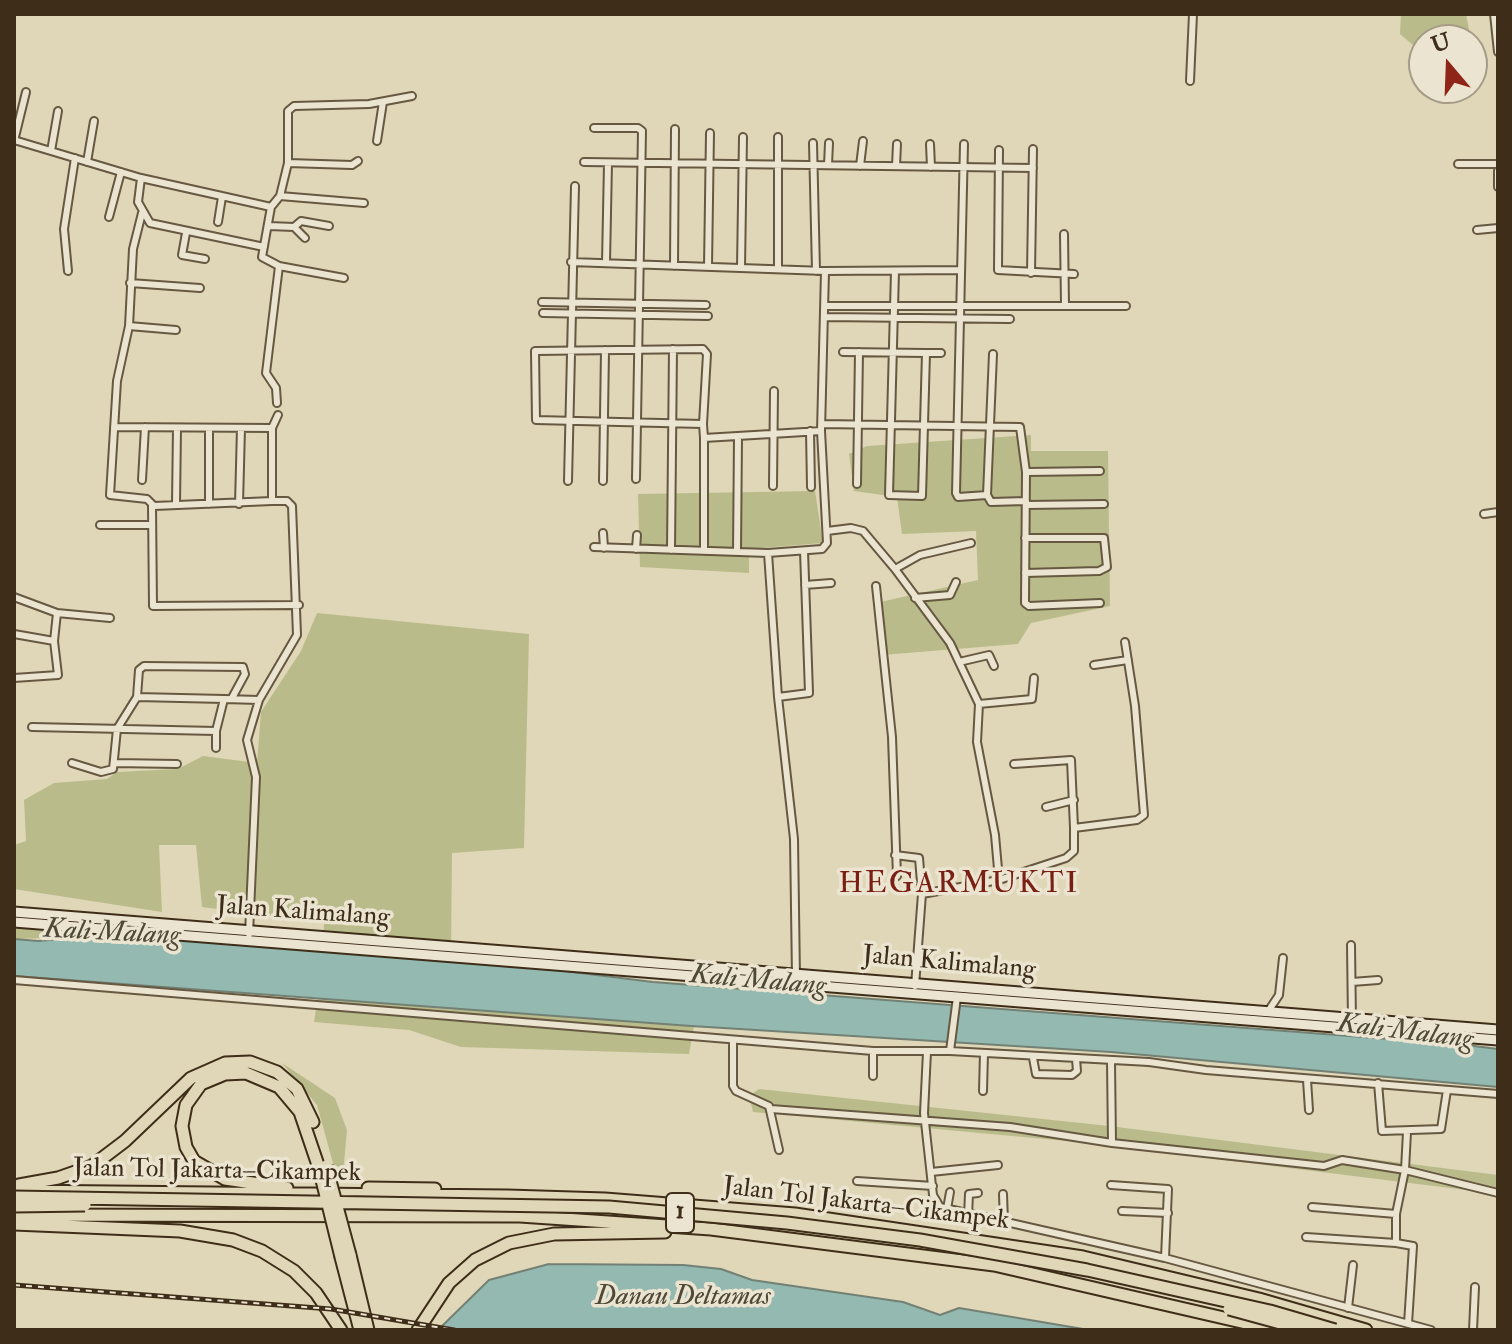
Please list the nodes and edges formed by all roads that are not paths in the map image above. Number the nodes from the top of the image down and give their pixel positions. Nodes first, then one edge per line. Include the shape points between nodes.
1 (1193, 14) edge
2 (1494, 14) edge
3 (1498, 52) edge
4 (1190, 81) dead end
5 (26, 92) dead end
6 (412, 96) dead end
7 (383, 102) junction
8 (58, 111) dead end
9 (94, 121) dead end
10 (594, 128) dead end
11 (675, 129) dead end
12 (710, 133) dead end
13 (743, 137) dead end
14 (778, 137) dead end
15 (14, 140) edge
16 (377, 141) dead end
17 (863, 141) dead end
18 (813, 143) dead end
19 (829, 143) dead end
20 (897, 144) dead end
21 (930, 144) dead end
22 (964, 144) dead end
23 (1033, 149) dead end
24 (999, 150) dead end
25 (51, 151) junction
26 (75, 158) junction
27 (358, 161) dead end
28 (87, 162) junction
29 (584, 162) dead end
30 (288, 163) junction
31 (608, 163) junction
32 (642, 163) junction
33 (676, 164) junction
34 (709, 164) junction
35 (742, 164) junction
36 (1458, 164) dead end
37 (1498, 164) edge
38 (779, 165) junction
39 (814, 165) junction
40 (828, 165) junction
41 (860, 166) junction
42 (896, 166) junction
43 (931, 167) junction
44 (964, 167) junction
45 (999, 167) junction
46 (1033, 168) junction
47 (1498, 171) edge
48 (121, 172) junction
49 (141, 178) junction
50 (575, 186) dead end
51 (1498, 187) edge
52 (280, 196) junction
53 (222, 197) junction
54 (364, 203) dead end
55 (271, 207) junction
56 (142, 213) junction
57 (109, 217) dead end
58 (218, 222) dead end
59 (269, 226) junction
60 (329, 226) dead end
61 (294, 227) junction
62 (1498, 228) edge
63 (1477, 230) dead end
64 (186, 233) junction
65 (1064, 234) dead end
66 (305, 238) dead end
67 (264, 247) junction
68 (205, 259) dead end
69 (571, 262) junction
70 (606, 263) junction
71 (641, 264) junction
72 (279, 266) junction
73 (674, 266) junction
74 (708, 267) junction
75 (741, 268) junction
76 (778, 269) junction
77 (961, 270) junction
78 (68, 271) dead end
79 (816, 271) junction
80 (825, 271) junction
81 (895, 271) junction
82 (1031, 273) junction
83 (1064, 274) junction
84 (1074, 274) dead end
85 (344, 278) dead end
86 (130, 283) junction
87 (200, 288) dead end
88 (542, 302) dead end
89 (571, 302) junction
90 (640, 304) junction
91 (706, 305) dead end
92 (825, 306) junction
93 (1065, 306) junction
94 (1126, 306) dead end
95 (893, 307) junction
96 (960, 307) junction
97 (543, 313) dead end
98 (571, 314) junction
99 (640, 315) junction
100 (708, 316) dead end
101 (825, 317) junction
102 (893, 319) junction
103 (960, 319) junction
104 (1010, 319) dead end
105 (129, 326) junction
106 (176, 330) dead end
107 (570, 348) junction
108 (639, 349) junction
109 (673, 349) junction
110 (605, 350) junction
111 (843, 352) dead end
112 (859, 352) junction
113 (893, 353) junction
114 (926, 353) junction
115 (941, 353) dead end
116 (993, 354) dead end
117 (774, 391) dead end
118 (277, 403) dead end
119 (278, 415) dead end
120 (569, 421) junction
121 (604, 422) junction
122 (637, 423) junction
123 (672, 423) junction
124 (703, 424) junction
125 (925, 424) junction
126 (859, 425) junction
127 (892, 425) junction
128 (958, 426) junction
129 (992, 426) junction
130 (114, 427) junction
131 (145, 427) junction
132 (177, 428) junction
133 (209, 428) junction
134 (241, 428) junction
135 (272, 428) junction
136 (822, 428) junction
137 (810, 431) junction
138 (774, 433) junction
139 (738, 437) junction
140 (704, 438) junction
141 (1100, 471) dead end
142 (1026, 472) junction
143 (636, 479) dead end
144 (142, 480) dead end
145 (568, 481) dead end
146 (603, 481) dead end
147 (857, 484) dead end
148 (773, 486) dead end
149 (811, 487) dead end
150 (987, 495) junction
151 (272, 501) junction
152 (1026, 503) junction
153 (176, 504) junction
154 (209, 504) junction
155 (239, 504) junction
156 (1104, 504) dead end
157 (152, 506) junction
158 (1498, 512) edge
159 (1484, 514) dead end
160 (100, 525) dead end
161 (151, 525) junction
162 (827, 531) junction
163 (603, 533) dead end
164 (637, 535) dead end
165 (1025, 538) junction
166 (971, 543) dead end
167 (594, 547) dead end
168 (604, 548) junction
169 (636, 549) junction
170 (671, 550) junction
171 (704, 550) junction
172 (804, 551) junction
173 (737, 552) junction
174 (768, 553) junction
175 (895, 569) junction
176 (1025, 573) junction
177 (956, 582) dead end
178 (831, 583) dead end
179 (805, 585) junction
180 (876, 586) dead end
181 (14, 597) edge
182 (915, 598) junction
183 (1100, 603) dead end
184 (299, 605) junction
185 (57, 613) junction
186 (110, 618) dead end
187 (14, 634) edge
188 (54, 641) junction
189 (1125, 642) dead end
190 (1128, 660) junction
191 (959, 662) junction
192 (1094, 665) dead end
193 (994, 666) dead end
194 (14, 678) edge
195 (1034, 678) dead end
196 (137, 697) junction
197 (778, 697) junction
198 (228, 698) junction
199 (259, 700) junction
200 (979, 704) junction
201 (32, 727) dead end
202 (117, 729) junction
203 (216, 731) junction
204 (216, 748) dead end
205 (72, 763) dead end
206 (115, 763) junction
207 (177, 764) dead end
208 (1014, 764) dead end
209 (1074, 800) junction
210 (1046, 807) dead end
211 (1074, 828) junction
212 (895, 855) junction
213 (897, 876) dead end
214 (999, 880) junction
215 (922, 894) junction
216 (14, 912) edge
217 (14, 922) edge
218 (249, 936) junction
219 (1351, 945) dead end
220 (1283, 958) dead end
221 (796, 979) junction
222 (14, 980) edge
223 (1378, 980) dead end
224 (1352, 982) junction
225 (915, 988) junction
226 (956, 1002) junction
227 (1267, 1016) junction
228 (1352, 1023) junction
229 (1498, 1030) edge
230 (733, 1040) junction
231 (1498, 1040) edge
232 (951, 1047) junction
233 (873, 1051) junction
234 (927, 1052) junction
235 (984, 1053) junction
236 (1033, 1058) junction
237 (1076, 1059) junction
238 (1111, 1062) junction
239 (873, 1076) dead end
240 (1307, 1080) junction
241 (1378, 1083) junction
242 (1447, 1090) junction
243 (983, 1091) dead end
244 (1498, 1094) edge
245 (771, 1109) junction
246 (1309, 1110) dead end
247 (925, 1119) junction
248 (1407, 1132) junction
249 (1112, 1143) junction
250 (779, 1150) dead end
251 (998, 1165) dead end
252 (322, 1167) junction
253 (1405, 1170) junction
254 (931, 1172) junction
255 (857, 1181) dead end
256 (1111, 1185) dead end
257 (933, 1186) junction
258 (14, 1188) edge
259 (950, 1192) dead end
260 (978, 1193) dead end
261 (1498, 1193) edge
262 (1003, 1194) dead end
263 (508, 1196) junction
264 (14, 1197) edge
265 (14, 1206) edge
266 (1312, 1207) dead end
267 (947, 1209) junction
268 (1122, 1211) dead end
269 (1168, 1213) junction
270 (1396, 1214) junction
271 (14, 1215) edge
272 (968, 1216) junction
273 (1004, 1222) junction
274 (14, 1224) edge
275 (726, 1231) junction
276 (1306, 1237) dead end
277 (1396, 1243) junction
278 (346, 1256) junction
279 (1165, 1258) junction
280 (1353, 1265) dead end
281 (1475, 1287) dead end
282 (1348, 1308) junction
283 (1408, 1324) junction
284 (341, 1330) edge
285 (360, 1330) edge
286 (368, 1330) edge
287 (418, 1330) edge
288 (1276, 1330) edge
289 (1306, 1330) edge
290 (1335, 1330) edge
291 (1366, 1330) edge
292 (1431, 1330) edge
293 (1473, 1330) edge

1 - 4 street
2 - 3 street
5 - 15 street
6 - 7 street
7 - 16 street
7 - 30 street via 291,107
8 - 25 street
9 - 28 street
10 - 32 street via 640,129
11 - 33 street
12 - 34 street
13 - 35 street
14 - 38 street
15 - 25 street
17 - 41 street
18 - 39 street
19 - 40 street
20 - 42 street
21 - 43 street
22 - 44 street
23 - 46 street
24 - 45 street
25 - 26 street
26 - 28 street
26 - 78 street via 64,229
27 - 30 street
28 - 48 street
29 - 31 street
30 - 52 street
31 - 32 street
31 - 70 street
32 - 33 street
32 - 71 street
33 - 34 street
33 - 73 street
34 - 35 street
34 - 74 street
35 - 38 street
35 - 75 street
36 - 37 street
38 - 39 street
38 - 76 street
39 - 40 street
39 - 79 street
40 - 41 street
41 - 42 street
42 - 43 street
43 - 44 street
44 - 45 street
44 - 77 street
45 - 46 street
45 - 82 street via 997,266 1000,272
46 - 82 street
47 - 51 street
48 - 49 street
48 - 57 street
49 - 53 street
49 - 56 street
50 - 69 street
52 - 54 street
52 - 55 street
53 - 55 street
53 - 58 street
55 - 59 street
56 - 64 street via 150,223
56 - 86 street
59 - 61 street
59 - 67 street
60 - 61 street via 301,221
61 - 66 street
62 - 63 street
64 - 67 street
64 - 68 street via 182,255
65 - 83 street
67 - 72 street via 263,259
69 - 70 street
69 - 89 street
70 - 71 street
71 - 73 street
71 - 90 street
72 - 85 street
72 - 118 street via 266,373 276,388
73 - 74 street
74 - 75 street
75 - 76 street
76 - 79 street
77 - 81 street
77 - 96 street
79 - 80 street
80 - 81 street
80 - 92 street
81 - 95 street
82 - 83 street
83 - 84 street
83 - 93 street
86 - 87 street
86 - 105 street
88 - 89 street
89 - 90 street
89 - 98 street
90 - 91 street
90 - 99 street
92 - 95 street
92 - 101 street
93 - 94 street
93 - 96 street
95 - 96 street
95 - 102 street
96 - 103 street
97 - 98 street
98 - 99 street
98 - 107 street
99 - 100 street
99 - 108 street
101 - 102 street
101 - 136 street
102 - 103 street
102 - 113 street
103 - 104 street
103 - 128 street
105 - 106 street
105 - 130 street
107 - 110 street
107 - 120 street
107 - 120 street via 535,351 533,418
108 - 109 street
108 - 110 street
108 - 122 street
109 - 123 street
109 - 124 street via 706,352
110 - 121 street
111 - 112 street
112 - 113 street
112 - 126 street
113 - 114 street
113 - 127 street
114 - 115 street
114 - 125 street
116 - 129 street
117 - 138 street
119 - 135 street
120 - 121 street
120 - 145 street
121 - 122 street
121 - 146 street
122 - 123 street
122 - 143 street
123 - 124 street
123 - 170 street
124 - 140 street
125 - 127 street
125 - 127 street via 919,498 889,494
125 - 128 street
126 - 127 street
126 - 136 street
126 - 147 street
128 - 129 street
128 - 150 street via 956,495
129 - 142 street via 1022,428
129 - 150 street
130 - 131 street
130 - 157 street via 110,495 147,499
131 - 132 street
131 - 144 street
132 - 133 street
132 - 153 street
133 - 134 street
133 - 154 street
134 - 135 street
134 - 155 street
135 - 151 street
136 - 137 street
136 - 162 street
137 - 138 street
137 - 149 street
138 - 139 street
138 - 148 street
139 - 140 street
139 - 173 street
140 - 171 street
141 - 142 street
142 - 152 street
150 - 152 street via 991,502
151 - 155 street
151 - 184 street via 292,506
152 - 156 street
152 - 165 street
153 - 154 street
153 - 157 street
154 - 155 street
157 - 161 street
158 - 159 street
160 - 161 street
161 - 184 street via 151,600 157,608
162 - 172 street via 826,547
162 - 175 street via 863,531
163 - 168 street
164 - 169 street
165 - 176 street
165 - 176 street via 1104,538 1107,567
166 - 175 street via 920,555
167 - 168 street
168 - 169 street
169 - 170 street
170 - 171 street
171 - 173 street
172 - 174 street
172 - 179 street
173 - 174 street
174 - 197 street
175 - 182 street
176 - 183 street via 1029,606
177 - 182 street via 950,595
178 - 179 street
179 - 197 street via 809,693
180 - 212 street via 892,737
181 - 185 street
182 - 191 street
184 - 199 street via 297,635
185 - 186 street
185 - 188 street
187 - 188 street
188 - 194 street via 58,675
189 - 190 street
190 - 192 street
190 - 211 street via 1145,812 1141,819
191 - 193 street via 989,655
191 - 200 street
195 - 200 street via 1032,699
196 - 198 street
196 - 198 street via 144,666 243,667 245,674
196 - 202 street
197 - 221 street via 794,839
198 - 199 street
198 - 203 street
199 - 218 street via 247,740 256,777
200 - 214 street via 977,742
201 - 202 street
202 - 203 street
202 - 206 street
203 - 204 street
205 - 206 street via 101,772 112,770
206 - 207 street
208 - 209 street via 1069,759
209 - 210 street
209 - 211 street
211 - 214 street via 1071,856
212 - 213 street
212 - 215 street via 919,858
214 - 215 street
215 - 225 street
216 - 218 main road, Jalan Kalimalang
217 - 218 main road, Jalan Kalimalang
218 - 221 main road, Jalan Kalimalang
219 - 224 street
220 - 227 street via 1279,995
221 - 225 main road, Jalan Kalimalang
222 - 230 street
223 - 224 street
224 - 228 street
225 - 226 main road, Jalan Kalimalang
225 - 227 main road, Jalan Kalimalang
226 - 227 main road, Jalan Kalimalang
226 - 232 street
227 - 228 main road, Jalan Kalimalang
228 - 229 main road, Jalan Kalimalang
228 - 231 main road, Jalan Kalimalang
230 - 233 street
230 - 245 street via 733,1086
232 - 234 street
232 - 235 street
233 - 234 street
233 - 239 street
234 - 247 street
235 - 236 street
235 - 243 street
236 - 237 street
236 - 237 street via 1033,1071 1048,1074 1075,1074
237 - 238 street
238 - 240 street
238 - 249 street
240 - 241 street
240 - 246 street
241 - 242 street
241 - 248 street via 1380,1130
242 - 244 street
242 - 248 street via 1442,1128
245 - 247 street
245 - 250 street
247 - 249 street
247 - 254 street
248 - 253 street
249 - 253 street
251 - 254 street
252 - 258 highway via 314,1125 297,1089 265,1066 240,1061 191,1078 92,1166
252 - 263 highway via 295,1103 262,1077 214,1077 195,1090 186,1105 182,1126 189,1154 201,1168 225,1179 286,1188 455,1190
252 - 278 highway, bridge
253 - 261 street
253 - 270 street
254 - 257 street
255 - 257 street
256 - 269 street via 1168,1189
257 - 267 street via 938,1205
258 - 263 highway, Jalan Tol Jakarta–Cikampek / 1
259 - 267 street
260 - 272 street via 969,1193
262 - 273 street
263 - 291 highway, Jalan Tol Jakarta–Cikampek / 1 via 733,1208 911,1230 1083,1257
264 - 290 highway, 1, bridge via 609,1207 787,1223 1087,1270
265 - 289 highway, 1, bridge via 514,1208 788,1229 1091,1276
266 - 270 street
267 - 272 street
268 - 269 street
269 - 279 street
270 - 277 street
271 - 275 highway, Jalan Tol Jakarta–Cikampek / 1 via 520,1216
272 - 273 street
273 - 279 street
274 - 284 highway via 180,1231 233,1240 294,1271
275 - 287 highway via 554,1234 509,1243 475,1260 449,1283
275 - 288 highway, Jalan Tol Jakarta–Cikampek / 1 via 994,1265
276 - 277 street
277 - 283 street via 1413,1246
278 - 285 highway
278 - 286 highway
279 - 282 street
280 - 282 street
281 - 293 street
282 - 283 street
283 - 292 street

